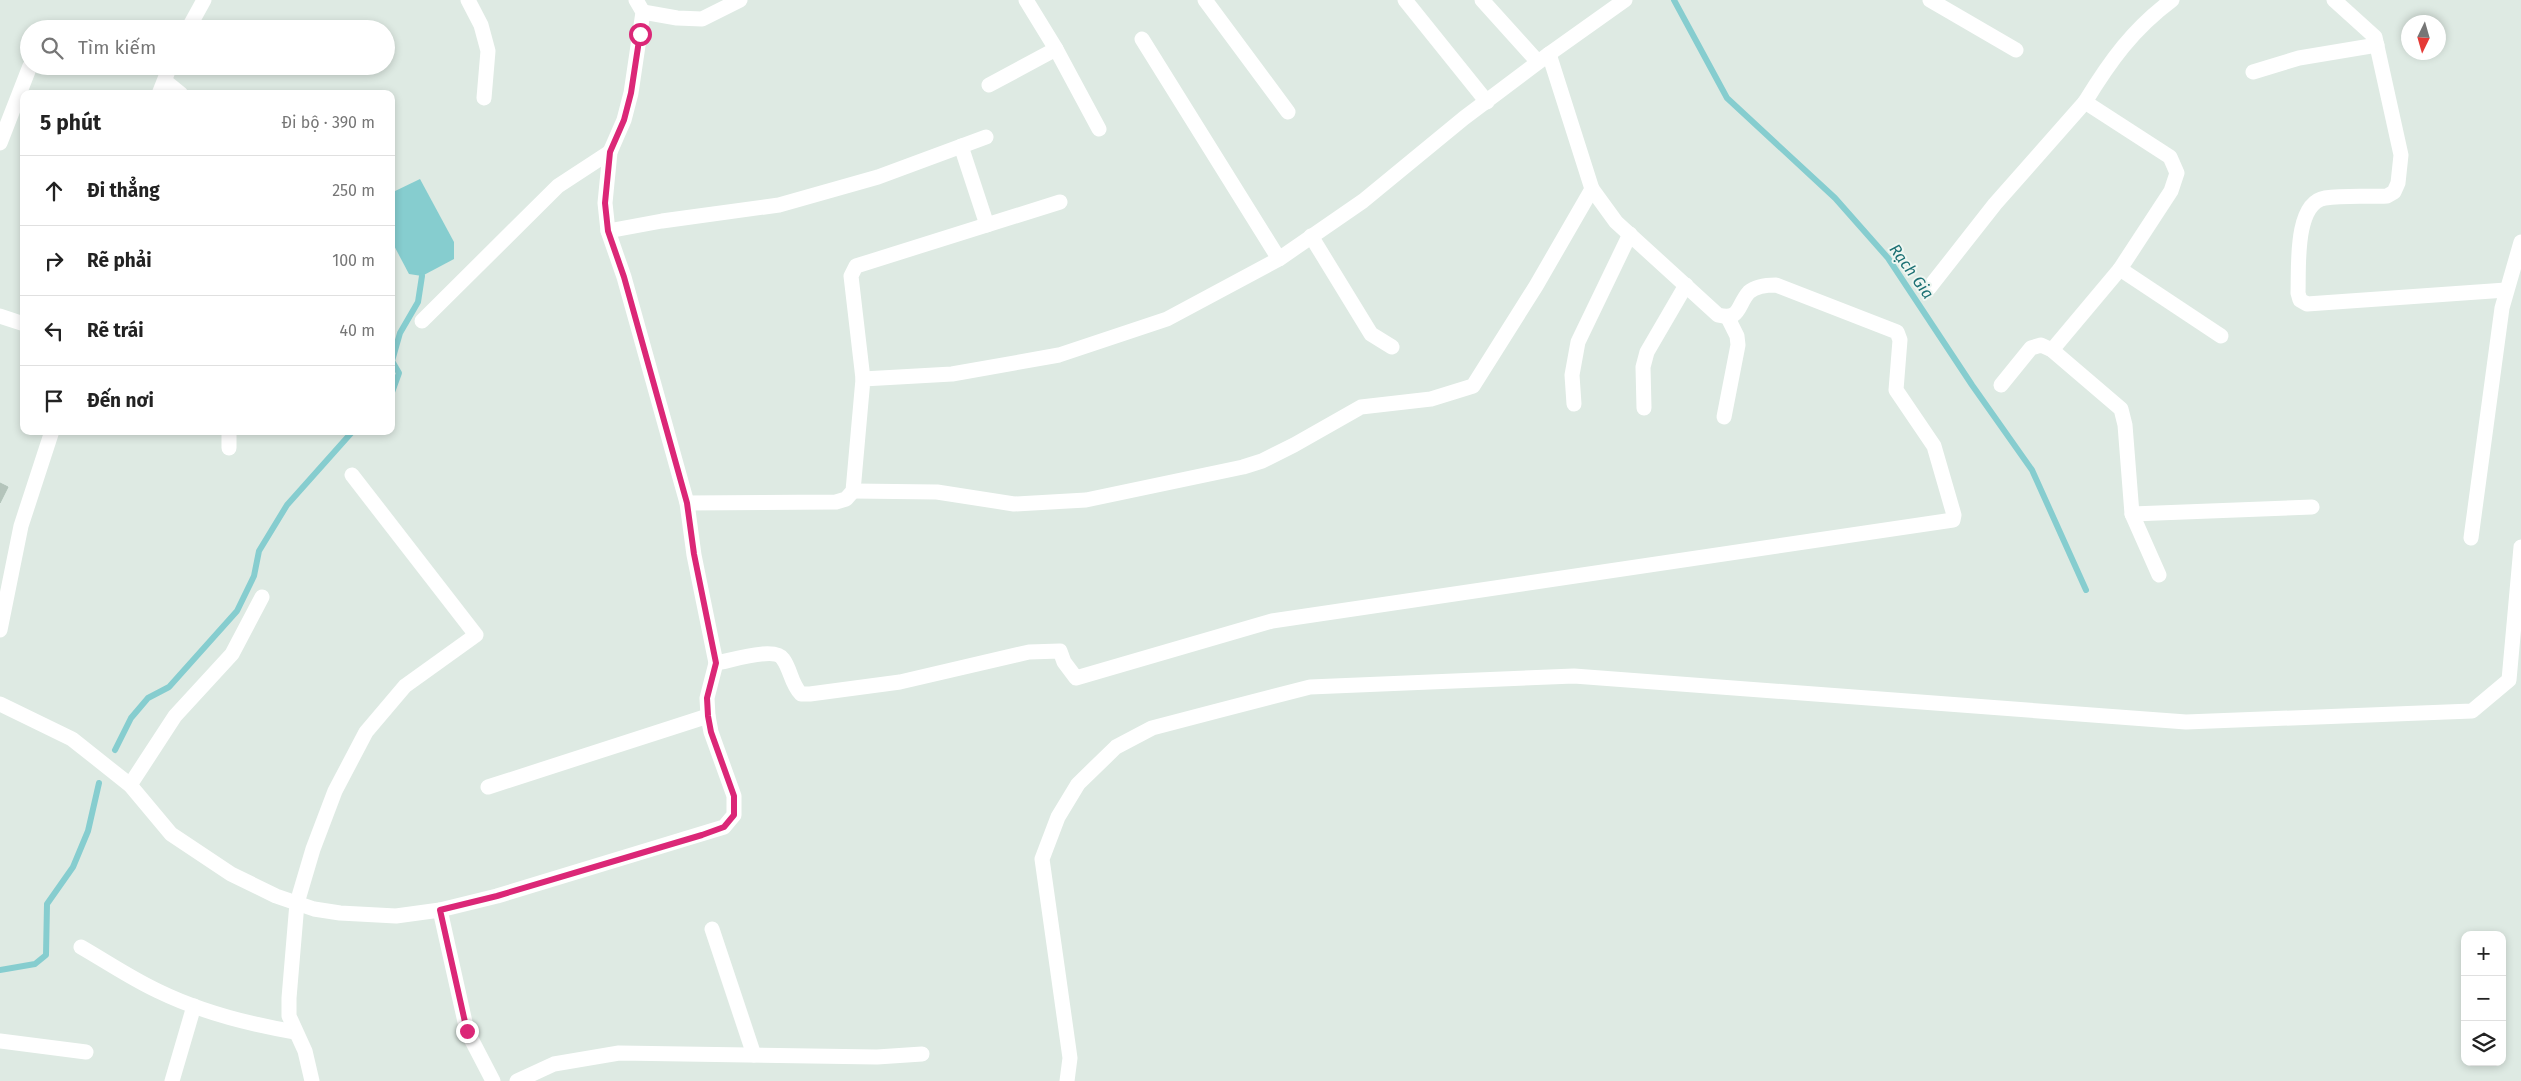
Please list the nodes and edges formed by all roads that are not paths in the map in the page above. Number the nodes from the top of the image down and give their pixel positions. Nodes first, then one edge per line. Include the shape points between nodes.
1 (204, 0) edge
2 (468, 0) edge
3 (740, 0) edge
4 (1026, 0) edge
5 (1205, 0) edge
6 (1405, 0) edge
7 (1482, 0) edge
8 (1625, 0) edge
9 (1930, 0) edge
10 (2172, 0) edge
11 (2334, 0) edge
12 (640, 6) edge
13 (193, 20) edge
14 (1142, 39) dead end
15 (2377, 45) junction
16 (1056, 49) junction
17 (2016, 50) dead end
18 (1543, 58) junction
19 (2253, 72) dead end
20 (27, 75) edge
21 (167, 75) edge
22 (989, 85) dead end
23 (162, 87) edge
24 (21, 90) edge
25 (20, 92) edge
26 (484, 98) dead end
27 (1487, 102) junction
28 (2085, 102) junction
29 (1288, 112) dead end
30 (1099, 129) dead end
31 (986, 137) dead end
32 (0, 144) edge
33 (962, 146) junction
34 (610, 152) junction
35 (1592, 189) junction
36 (1060, 202) dead end
37 (987, 225) junction
38 (608, 231) junction
39 (1630, 234) junction
40 (1311, 236) junction
41 (2521, 242) edge
42 (1279, 259) junction
43 (2120, 269) junction
44 (1686, 286) junction
45 (1929, 288) dead end
46 (2506, 290) junction
47 (0, 316) edge
48 (1728, 318) junction
49 (422, 321) dead end
50 (20, 323) edge
51 (2221, 336) dead end
52 (1392, 347) dead end
53 (2052, 350) junction
54 (863, 379) junction
55 (2001, 385) dead end
56 (1574, 404) dead end
57 (1644, 408) dead end
58 (1724, 417) dead end
59 (51, 435) edge
60 (229, 435) edge
61 (229, 448) dead end
62 (352, 475) dead end
63 (853, 491) junction
64 (687, 503) junction
65 (2312, 508) dead end
66 (2132, 514) junction
67 (2471, 538) dead end
68 (2521, 548) edge
69 (2159, 575) dead end
70 (262, 597) dead end
71 (0, 630) edge
72 (716, 663) junction
73 (2515, 682) edge
74 (0, 704) edge
75 (708, 716) junction
76 (130, 785) junction
77 (488, 787) dead end
78 (297, 903) junction
79 (440, 910) junction
80 (712, 929) dead end
81 (81, 948) dead end
82 (194, 1006) junction
83 (295, 1032) junction
84 (0, 1041) edge
85 (86, 1052) dead end
86 (922, 1054) dead end
87 (754, 1056) junction
88 (172, 1081) edge
89 (312, 1081) edge
90 (493, 1081) edge
91 (517, 1081) edge
92 (1067, 1081) edge

1 - 13 street
2 - 26 street via 481,25 488,51
3 - 12 street via 702,19 677,18
4 - 16 street
5 - 29 street
6 - 27 street
7 - 18 street
8 - 18 street
9 - 17 street
10 - 28 street via 2146,19 2111,59
11 - 15 street via 2369,29
12 - 34 street via 631,93
14 - 42 street
15 - 19 street via 2298,58
15 - 46 street via 2400,155 2398,183 2394,192 2387,196 2323,198 2309,207 2301,228 2300,300 2306,304
16 - 22 street
16 - 30 street
18 - 27 street
18 - 35 street
20 - 24 street
21 - 23 street
25 - 32 street
27 - 40 street via 1363,201
28 - 43 street via 2170,157 2177,173 2171,191
28 - 45 street via 1995,204
31 - 33 street
33 - 37 street
33 - 38 street via 878,177 779,205
34 - 38 street via 605,203
34 - 49 street via 558,186
35 - 39 street via 1616,222
35 - 63 street via 1474,386 1431,399 1362,407 1294,445 1243,467 1086,500 1014,504 937,492
36 - 37 street
37 - 54 street via 856,266 852,270
38 - 64 street via 624,277
39 - 44 street
39 - 56 street via 1578,342 1572,375
40 - 42 street
40 - 52 street via 1371,334
41 - 46 street
42 - 54 street via 1166,320 1059,355 952,374
43 - 51 street
43 - 53 street
44 - 48 street via 1718,315
44 - 57 street via 1647,352 1643,367
46 - 67 street
47 - 50 street
48 - 58 street via 1738,345
48 - 72 street via 1735,315 1750,291 1764,285 1776,285 1898,332 1896,390 1934,446 1953,520 1272,621 1076,678 1060,651 1055,650 1029,652 900,682 801,694 778,654
53 - 55 street via 2041,345 2031,348
53 - 66 street via 2121,409
54 - 63 street
59 - 71 street via 21,526
60 - 61 street
62 - 78 street via 476,635 405,686 366,732 335,791
63 - 64 street via 846,499 836,502
64 - 72 street
65 - 66 street
66 - 69 street
68 - 73 street
70 - 76 street via 232,654 175,716
72 - 75 street via 707,698
73 - 92 street via 2472,711 2186,722 1574,676 1310,688 1152,728 1116,747 1078,784 1058,817 1042,859 1070,1058
74 - 76 street via 72,739
75 - 77 street
75 - 79 street via 734,796 734,815 724,827 514,891
76 - 78 street via 171,834 231,874
78 - 79 street via 314,909 396,916
78 - 83 street via 289,998 289,1016
79 - 90 street via 467,1031
80 - 87 street
81 - 82 street via 158,991
82 - 83 street via 260,1026
82 - 88 street
83 - 89 street via 305,1051
84 - 85 street
86 - 87 street via 877,1058
87 - 91 street via 595,1055 554,1064

